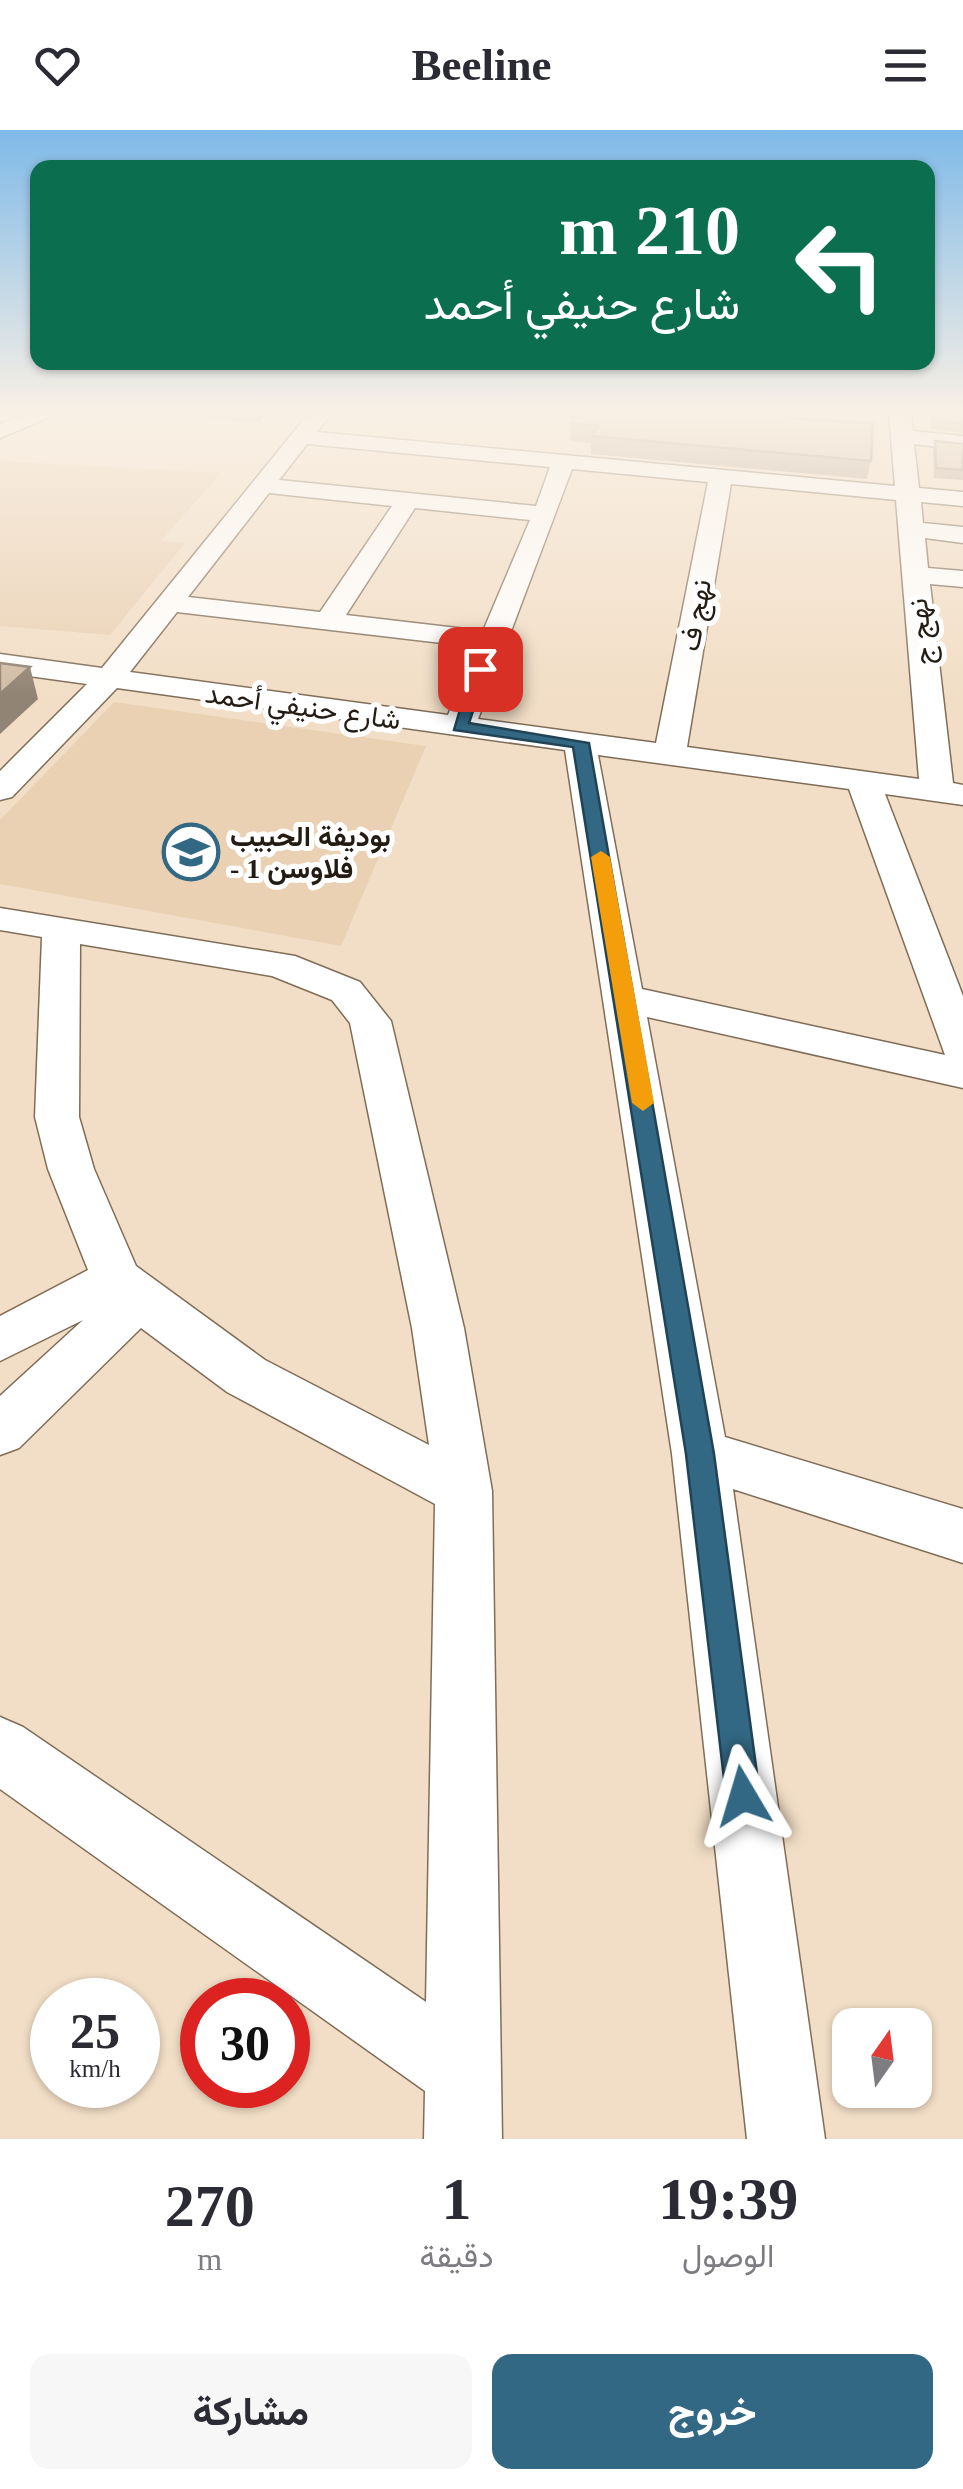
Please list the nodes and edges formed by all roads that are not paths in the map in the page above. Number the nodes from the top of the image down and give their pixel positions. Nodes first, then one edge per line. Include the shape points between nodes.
1 (248, 507) edge
2 (402, 507) edge
3 (483, 507) edge
4 (548, 507) edge
5 (715, 507) edge
6 (910, 507) edge
7 (546, 514) junction
8 (909, 529) junction
9 (963, 535) edge
10 (914, 575) junction
11 (963, 579) edge
12 (170, 603) junction
13 (329, 620) junction
14 (490, 640) junction
15 (0, 663) edge
16 (108, 680) junction
17 (460, 726) junction
18 (580, 743) junction
19 (670, 753) junction
20 (863, 781) junction
21 (0, 790) edge
22 (950, 793) edge
23 (0, 919) edge
24 (61, 928) junction
25 (626, 999) junction
26 (963, 1050) edge
27 (963, 1072) edge
28 (127, 1289) junction
29 (0, 1340) edge
30 (0, 1431) edge
31 (700, 1454) junction
32 (464, 1491) junction
33 (963, 1536) edge
34 (0, 1750) edge
35 (460, 2070) junction
36 (463, 2139) edge
37 (786, 2139) edge

1 - 12 street
2 - 13 street
3 - 7 street
4 - 7 street
5 - 19 street, نهج ف
6 - 8 street, نهج ج
7 - 14 street
8 - 9 street
8 - 10 street, نهج ج
10 - 11 street
10 - 22 street, نهج ج
12 - 13 street
12 - 16 street
13 - 14 street
14 - 17 street
15 - 16 street, شارع حنيفي أحمد
16 - 17 street, شارع حنيفي أحمد
16 - 21 street
17 - 18 street, شارع حنيفي أحمد
18 - 19 street, شارع حنيفي أحمد
18 - 25 street
19 - 20 street, شارع حنيفي أحمد
20 - 22 street, شارع حنيفي أحمد
20 - 26 street
23 - 24 street
24 - 28 street via 57,1117 70,1169
24 - 32 street via 281,965 346,991 358,1004 370,1022 438,1328
25 - 27 street
25 - 31 street
28 - 29 street
28 - 30 street
28 - 32 street via 246,1376
31 - 33 street
31 - 37 street
32 - 35 street
34 - 35 street
35 - 36 street

